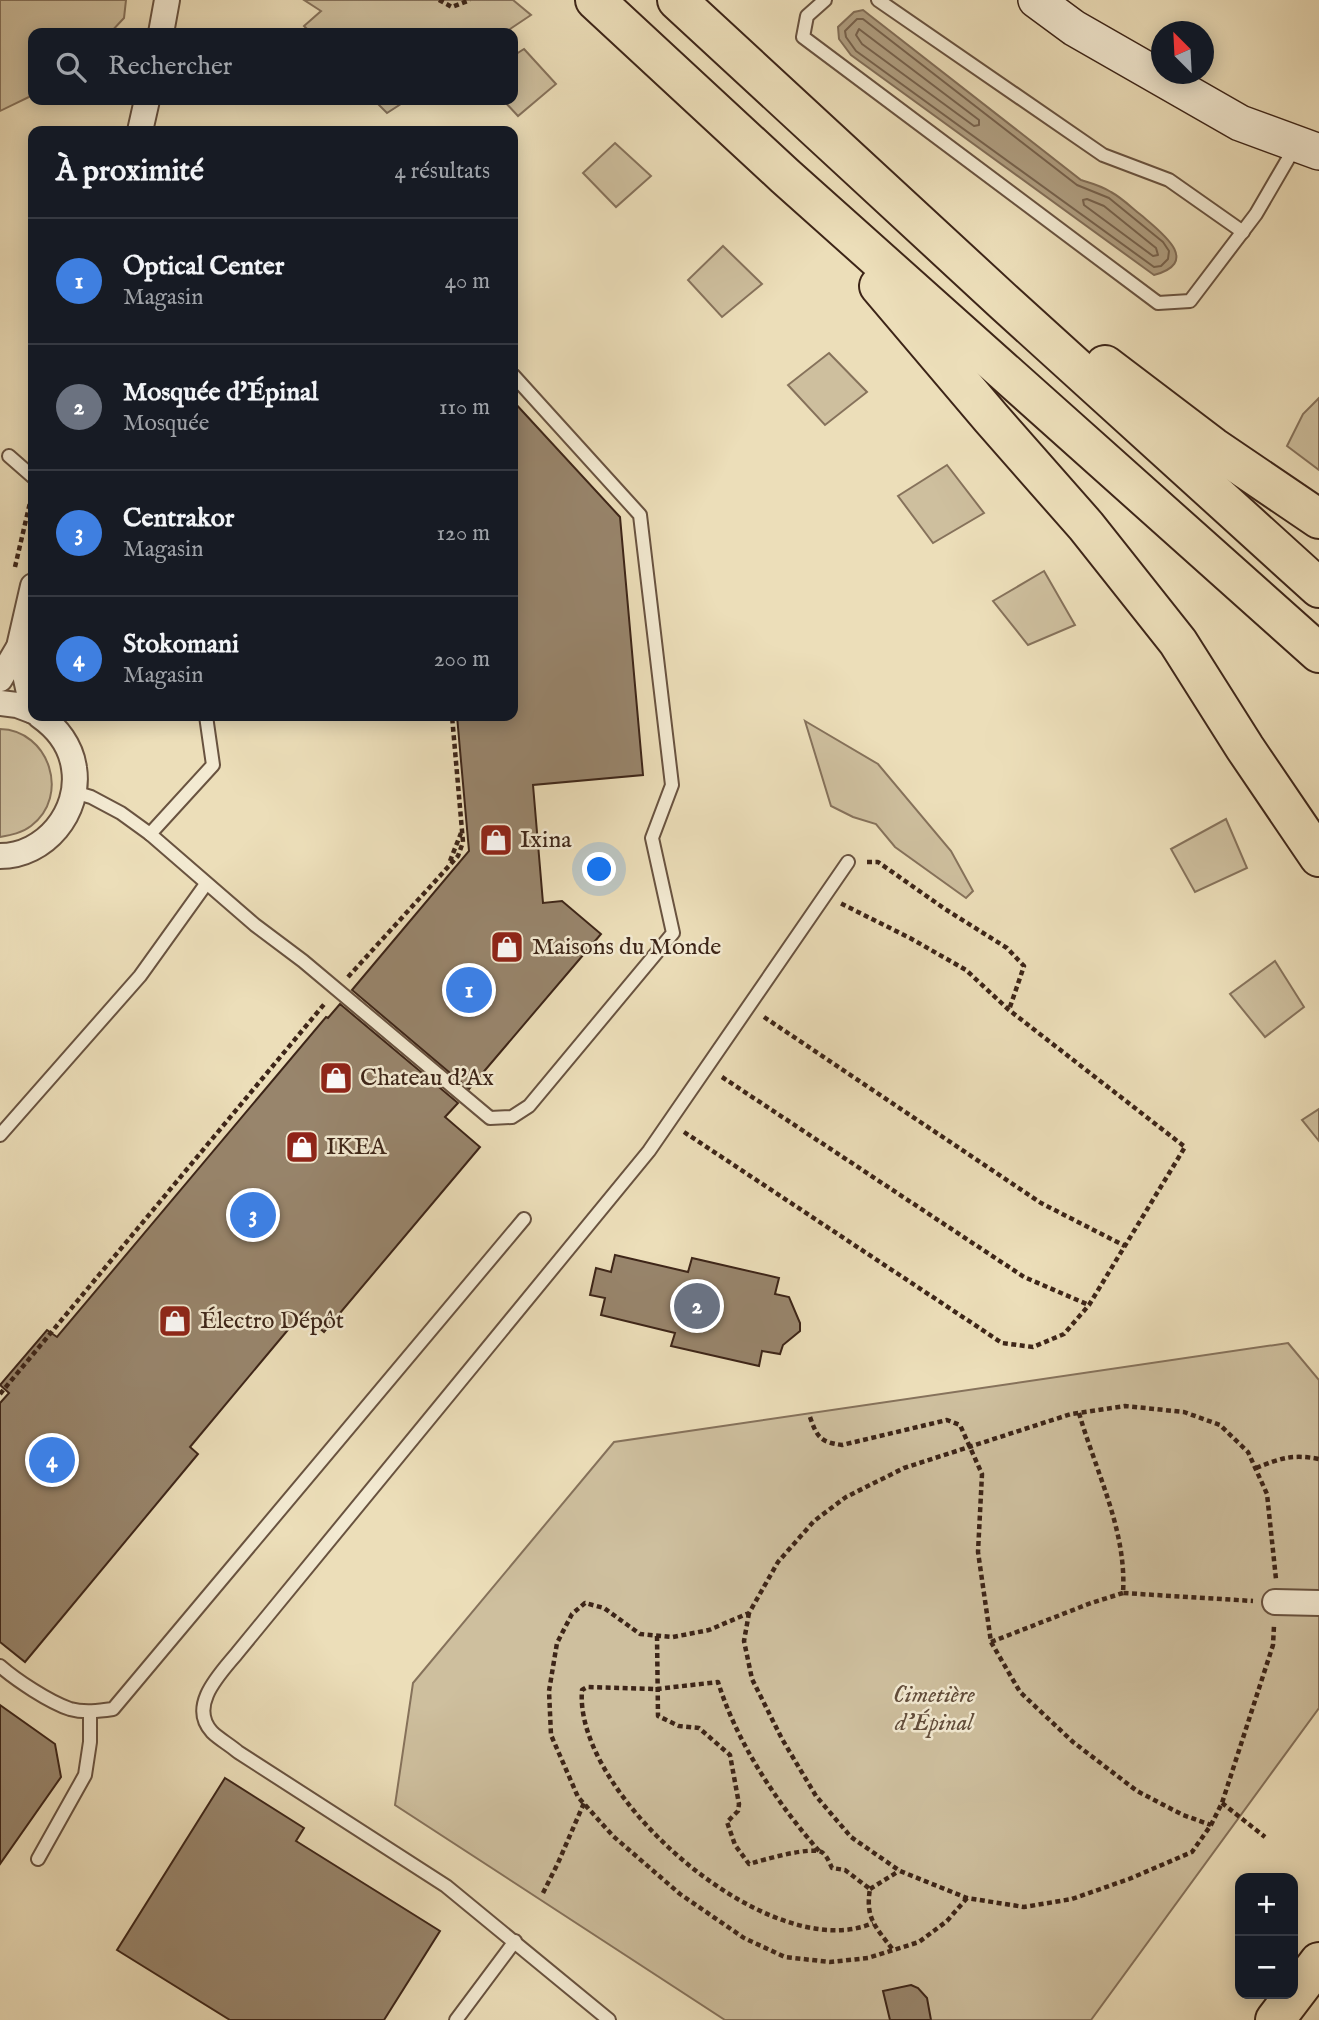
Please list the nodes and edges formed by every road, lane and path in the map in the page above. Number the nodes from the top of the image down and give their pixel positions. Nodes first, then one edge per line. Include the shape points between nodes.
1 (167, 0) edge
2 (439, 0) edge
3 (470, 0) edge
4 (595, 0) edge
5 (677, 0) edge
6 (825, 0) edge
7 (878, 0) edge
8 (1036, 0) edge
9 (162, 28) edge
10 (146, 105) edge
11 (141, 126) edge
12 (1308, 148) edge
13 (785, 176) junction
14 (1243, 232) junction
15 (1005, 303) junction
16 (518, 381) edge
17 (9, 456) dead end
18 (28, 473) edge
19 (1319, 519) edge
20 (28, 536) edge
21 (23, 582) edge
22 (1319, 588) edge
23 (19, 647) junction
24 (1319, 653) edge
25 (0, 679) edge
26 (28, 688) edge
27 (0, 703) edge
28 (28, 709) edge
29 (47, 721) edge
30 (207, 721) edge
31 (452, 721) edge
32 (74, 792) junction
33 (150, 834) junction
34 (0, 856) edge
35 (1319, 857) edge
36 (848, 862) joint
37 (206, 884) junction
38 (824, 896) junction
39 (336, 989) junction
40 (748, 1006) junction
41 (1009, 1010) junction
42 (313, 1016) dead end
43 (706, 1067) junction
44 (669, 1122) junction
45 (0, 1135) edge
46 (524, 1219) dead end
47 (1125, 1246) junction
48 (1090, 1305) junction
49 (0, 1394) edge
50 (1079, 1413) junction
51 (810, 1417) dead end
52 (971, 1448) junction
53 (1319, 1459) edge
54 (1256, 1468) junction
55 (1123, 1593) junction
56 (1275, 1602) junction
57 (1319, 1603) edge
58 (749, 1613) junction
59 (657, 1636) junction
60 (991, 1642) junction
61 (0, 1666) edge
62 (657, 1689) junction
63 (90, 1712) junction
64 (584, 1803) junction
65 (1222, 1803) junction
66 (1211, 1825) junction
67 (1265, 1837) dead end
68 (819, 1851) junction
69 (38, 1859) dead end
70 (900, 1871) junction
71 (870, 1889) junction
72 (543, 1893) dead end
73 (967, 1898) junction
74 (873, 1923) junction
75 (515, 1941) junction
76 (893, 1950) junction
77 (1319, 1962) edge
78 (1319, 2004) edge
79 (456, 2020) edge
80 (609, 2020) edge
81 (1275, 2020) edge
82 (1307, 2020) edge

1 - 9 street
2 - 3 path via 452,7
4 - 13 main road
5 - 15 main road
6 - 14 lane via 807,16 803,37 1158,303 1190,302
7 - 14 lane via 1102,155 1169,180
8 - 12 street via 1074,28 1240,123
10 - 11 street
12 - 14 lane
13 - 24 main road
13 - 35 main road via 1086,526 1178,642
15 - 19 main road via 1082,348 1213,447
15 - 22 main road
16 - 39 lane via 640,515 672,785 652,838 673,933 529,1106 512,1117 490,1118
17 - 18 lane
20 - 21 path
21 - 23 street
23 - 25 street
23 - 26 street
27 - 28 street
29 - 32 street via 67,745 75,768
30 - 33 lane via 213,765
31 - 39 path via 463,842 458,856
32 - 33 lane via 121,813
32 - 34 street via 67,815 52,834 33,849
33 - 37 lane
36 - 38 lane
36 - 41 path via 878,862 1007,948 1024,966
37 - 39 lane
37 - 45 lane via 140,976
38 - 40 lane
38 - 41 path via 966,970
40 - 43 lane
40 - 47 path via 1041,1203
41 - 47 path via 1185,1147
42 - 49 path
43 - 44 lane
43 - 48 path via 1024,1276
44 - 48 path via 1002,1343 1033,1347 1064,1334
44 - 75 lane via 231,1661 202,1707 210,1730 238,1752 446,1886
46 - 63 lane via 113,1709
47 - 48 path
50 - 52 path
50 - 54 path via 1125,1406 1184,1412 1220,1425 1248,1452
50 - 55 path via 1120,1538
51 - 52 path via 816,1434 827,1443 842,1445 947,1420 960,1425
52 - 58 path via 904,1468 846,1497 814,1521 778,1562
52 - 60 path via 982,1475 978,1552
53 - 54 path via 1282,1457
54 - 56 path via 1267,1494
55 - 56 path
55 - 60 path
56 - 57 street
56 - 65 path via 1273,1645
58 - 59 path via 709,1630
58 - 70 path via 744,1641 752,1679 782,1739 816,1796 851,1837
59 - 62 path
59 - 64 path via 640,1634 604,1608 585,1603 572,1614 557,1643 549,1691 551,1735
60 - 66 path via 1020,1692 1073,1742 1137,1791
61 - 63 lane via 69,1708
62 - 68 path via 718,1682 764,1776
62 - 68 path via 658,1716 679,1726 699,1728 730,1755 739,1804 727,1822 749,1864
62 - 74 path via 582,1690 587,1729 605,1768 647,1825 712,1883 772,1917 829,1931
63 - 69 lane via 85,1775
64 - 72 path
64 - 76 path via 613,1836 680,1894 744,1938 785,1958 830,1962
65 - 66 path
65 - 67 path
66 - 73 path via 1192,1852 1072,1899 1024,1907
68 - 71 path via 832,1868 845,1870
70 - 71 path
70 - 73 path
71 - 74 path via 867,1905
73 - 76 path via 919,1942
74 - 76 path
75 - 79 lane
75 - 80 lane
77 - 81 main road
78 - 82 main road

